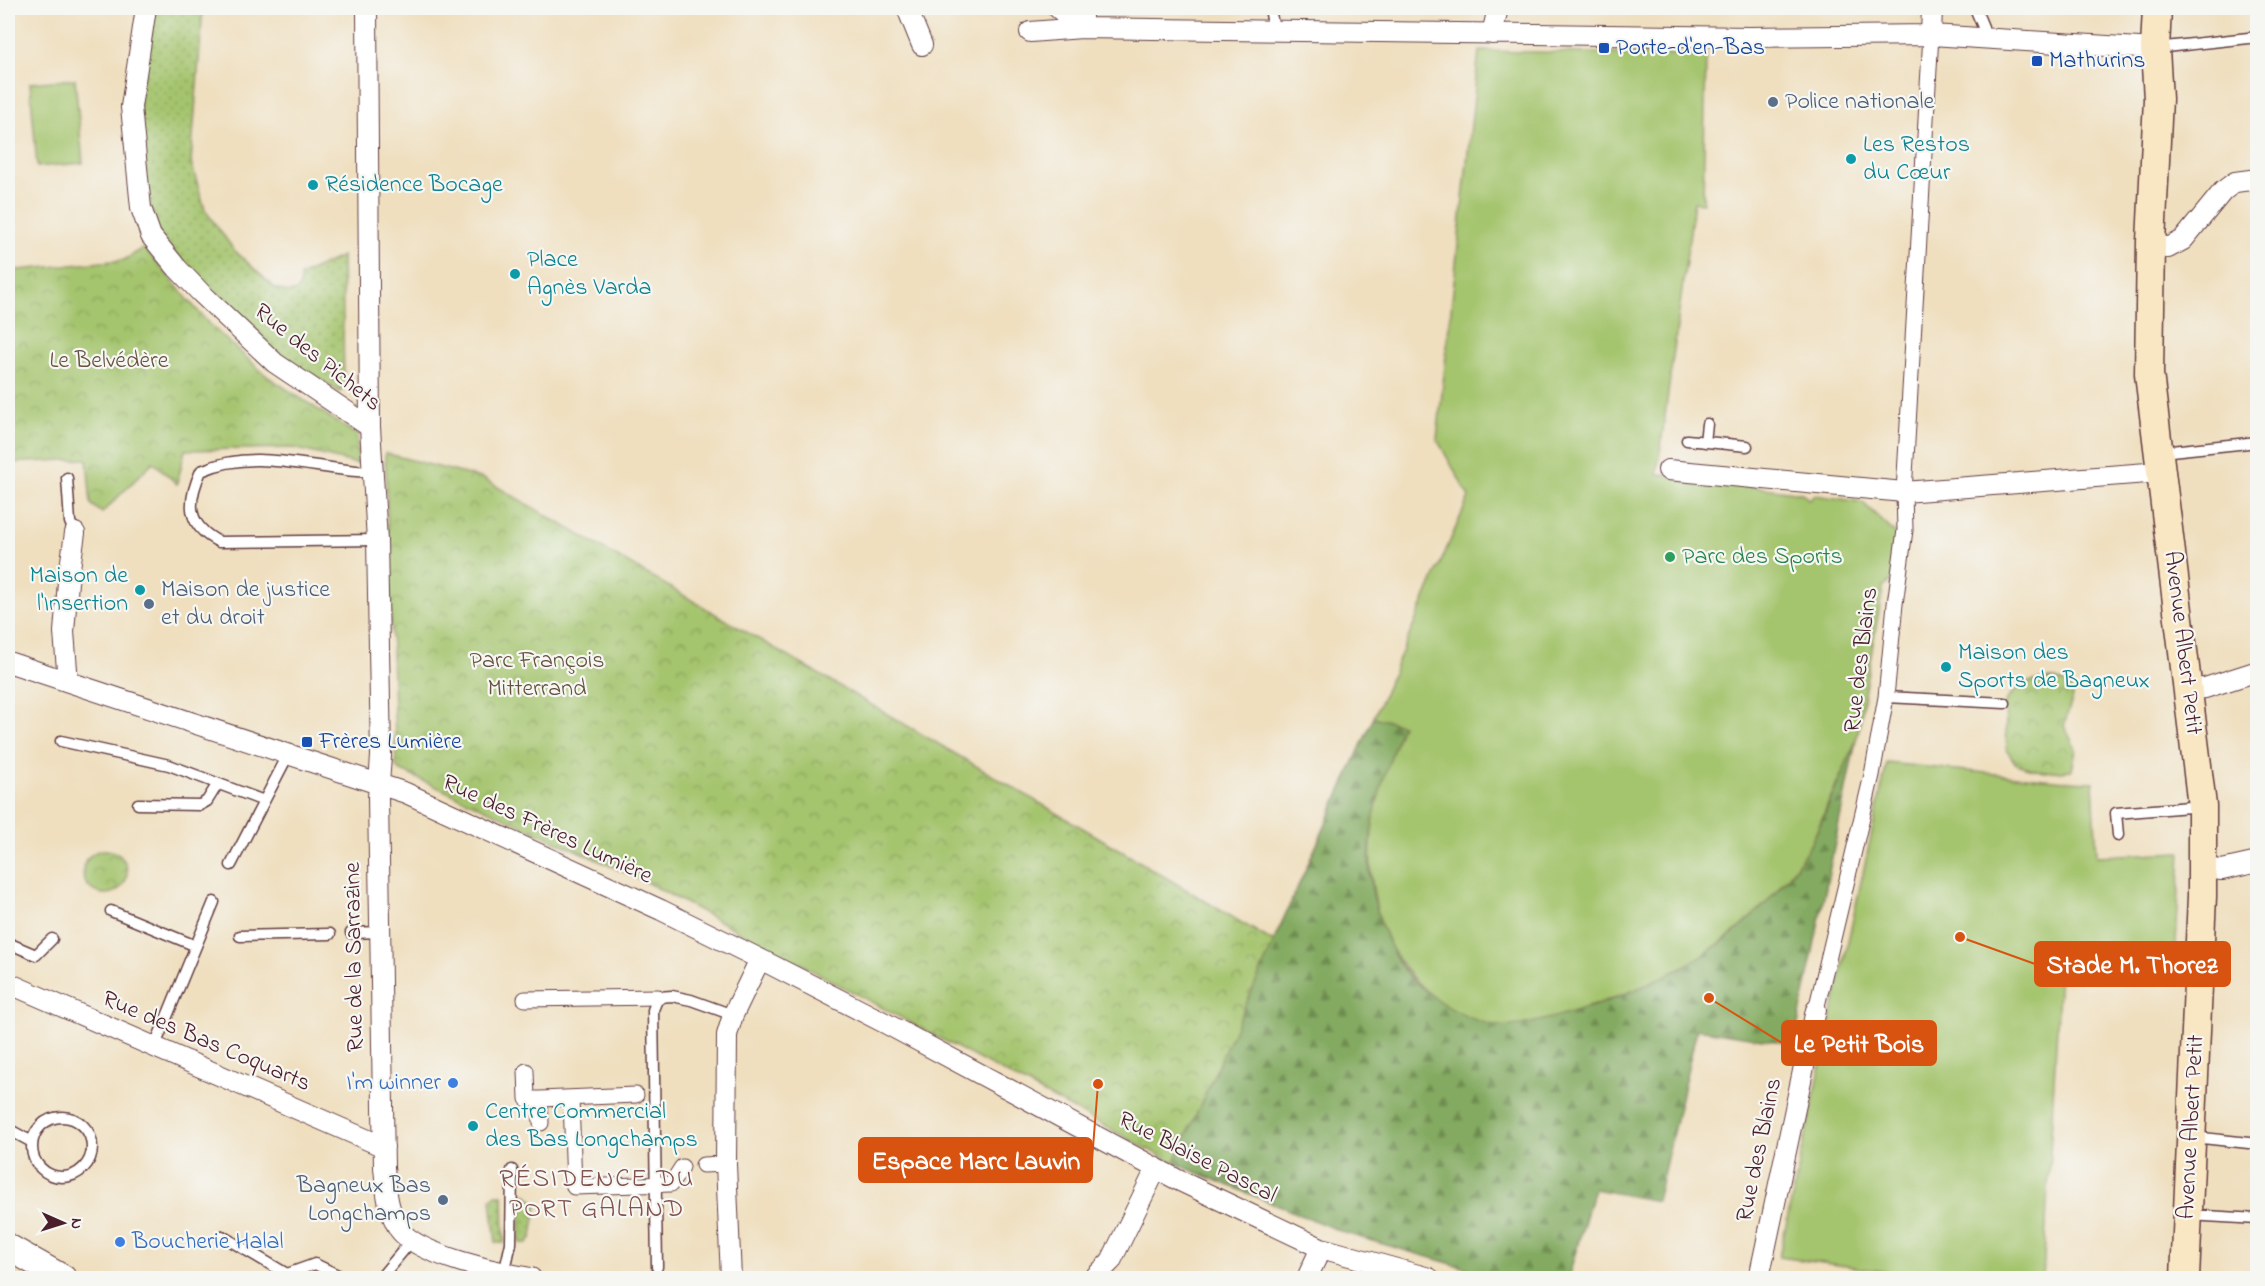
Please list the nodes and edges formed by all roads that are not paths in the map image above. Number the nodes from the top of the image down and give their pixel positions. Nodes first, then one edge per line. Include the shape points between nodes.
1 (146, 8) edge
2 (367, 8) edge
3 (907, 8) edge
4 (1058, 8) edge
5 (1082, 8) edge
6 (1270, 8) edge
7 (1498, 8) edge
8 (1932, 8) edge
9 (1975, 8) edge
10 (2157, 8) edge
11 (1083, 28) junction
12 (1274, 31) junction
13 (1030, 32) dead end
14 (1492, 34) junction
15 (1931, 35) junction
16 (1983, 38) junction
17 (2258, 38) edge
18 (922, 45) dead end
19 (2155, 49) junction
20 (2258, 179) edge
21 (2151, 242) junction
22 (1707, 424) dead end
23 (370, 427) junction
24 (1688, 440) dead end
25 (1705, 442) junction
26 (2258, 442) edge
27 (1747, 446) dead end
28 (2159, 462) junction
29 (1675, 466) dead end
30 (373, 472) junction
31 (67, 478) dead end
32 (1904, 492) junction
33 (75, 533) joint
34 (376, 540) junction
35 (8, 662) edge
36 (2258, 671) edge
37 (68, 682) junction
38 (2187, 690) junction
39 (1886, 697) junction
40 (2005, 703) dead end
41 (61, 741) dead end
42 (288, 755) junction
43 (378, 783) junction
44 (217, 785) junction
45 (264, 801) junction
46 (138, 804) dead end
47 (2202, 806) junction
48 (2118, 835) dead end
49 (2258, 862) edge
50 (231, 865) dead end
51 (2202, 868) junction
52 (214, 902) dead end
53 (111, 911) dead end
54 (380, 932) junction
55 (351, 933) dead end
56 (330, 934) dead end
57 (240, 936) dead end
58 (52, 939) dead end
59 (8, 943) edge
60 (196, 946) junction
61 (760, 959) junction
62 (8, 983) edge
63 (658, 997) junction
64 (525, 999) dead end
65 (1816, 1010) joint
66 (733, 1015) junction
67 (154, 1048) junction
68 (526, 1071) dead end
69 (636, 1095) dead end
70 (571, 1098) junction
71 (540, 1099) junction
72 (541, 1123) dead end
73 (8, 1129) edge
74 (2193, 1137) junction
75 (32, 1142) junction
76 (2258, 1144) edge
77 (384, 1147) junction
78 (726, 1164) junction
79 (703, 1166) dead end
80 (682, 1167) dead end
81 (1156, 1169) junction
82 (512, 1170) dead end
83 (2188, 1215) junction
84 (2258, 1219) edge
85 (222, 1236) dead end
86 (412, 1240) junction
87 (8, 1247) edge
88 (1321, 1248) junction
89 (657, 1267) dead end
90 (469, 1272) edge
91 (498, 1275) edge
92 (63, 1278) edge
93 (344, 1278) edge
94 (378, 1278) edge
95 (531, 1278) edge
96 (731, 1278) edge
97 (1094, 1278) edge
98 (1307, 1278) edge
99 (1429, 1278) edge
100 (1760, 1278) edge
101 (2185, 1278) edge

1 - 23 street, Rue des Pichets via 131,107 141,208 151,236 177,268 275,363
2 - 23 street
3 - 18 street
4 - 11 street
5 - 11 street
6 - 12 lane
7 - 14 street
8 - 15 street
9 - 16 lane
10 - 19 main road, Avenue Albert Petit
11 - 12 street
11 - 13 street
12 - 14 street
14 - 15 street
15 - 16 street
15 - 32 street, Rue des Blains
16 - 19 street
17 - 19 lane
19 - 21 main road, Avenue Albert Petit via 2158,99
20 - 21 street via 2235,182 2183,240 2168,248
21 - 28 main road, Avenue Albert Petit via 2149,374
22 - 25 lane
23 - 30 street, Rue des Pichets
24 - 25 lane
25 - 27 lane
26 - 28 lane
28 - 32 street
28 - 38 main road, Avenue Albert Petit
29 - 32 street
30 - 34 street, Rue des Pichets
30 - 34 lane via 340,471 294,462 220,462 201,471 192,499 198,527 219,542
31 - 33 lane via 70,522
32 - 39 street, Rue des Blains via 1905,530
33 - 37 street via 64,632
34 - 43 street, Rue des Pichets via 381,756
35 - 37 street, Rue des Frères Lumière
36 - 38 street
37 - 42 street, Rue des Frères Lumière
38 - 47 main road, Avenue Albert Petit
39 - 40 lane
39 - 65 street, Rue des Blains via 1872,775
41 - 44 lane via 169,765
42 - 43 street, Rue des Frères Lumière
42 - 45 lane
43 - 54 street, Rue de la Sarrazine
43 - 61 street, Rue des Frères Lumière via 661,910
44 - 45 lane
44 - 46 lane via 200,805
45 - 50 lane
47 - 48 lane via 2116,813
47 - 51 main road, Avenue Albert Petit
49 - 51 street via 2222,870
51 - 74 main road, Avenue Albert Petit
52 - 60 lane
53 - 60 lane
54 - 55 lane
54 - 77 street, Rue de la Sarrazine
56 - 57 lane
58 - 59 lane via 36,956
60 - 67 lane
61 - 66 street
61 - 81 street, Rue Blaise Pascal
62 - 67 street, Rue des Bas Coquarts
63 - 64 street
63 - 66 lane via 682,998
63 - 89 lane via 653,1010
65 - 100 street, Rue des Blains
66 - 78 street via 727,1035
67 - 77 street, Rue des Bas Coquarts
68 - 71 street via 526,1099
69 - 70 street
70 - 71 street
70 - 80 street via 574,1187 671,1184
71 - 72 street
73 - 75 lane
74 - 76 lane
74 - 83 main road, Avenue Albert Petit
75 - 75 lane via 40,1168 57,1176 81,1170 92,1148 83,1126 62,1117 39,1127
77 - 86 street, Rue de la Sarrazine via 387,1201 400,1230
78 - 79 street
78 - 96 street
81 - 88 street, Rue Blaise Pascal
81 - 97 street via 1111,1261
82 - 91 lane via 511,1243
83 - 84 lane
83 - 101 main road, Avenue Albert Petit
85 - 93 lane via 287,1274 315,1264
86 - 90 street
86 - 94 lane
87 - 92 street
88 - 98 street
88 - 99 street, Rue Blaise Pascal
90 - 91 street
91 - 95 street

